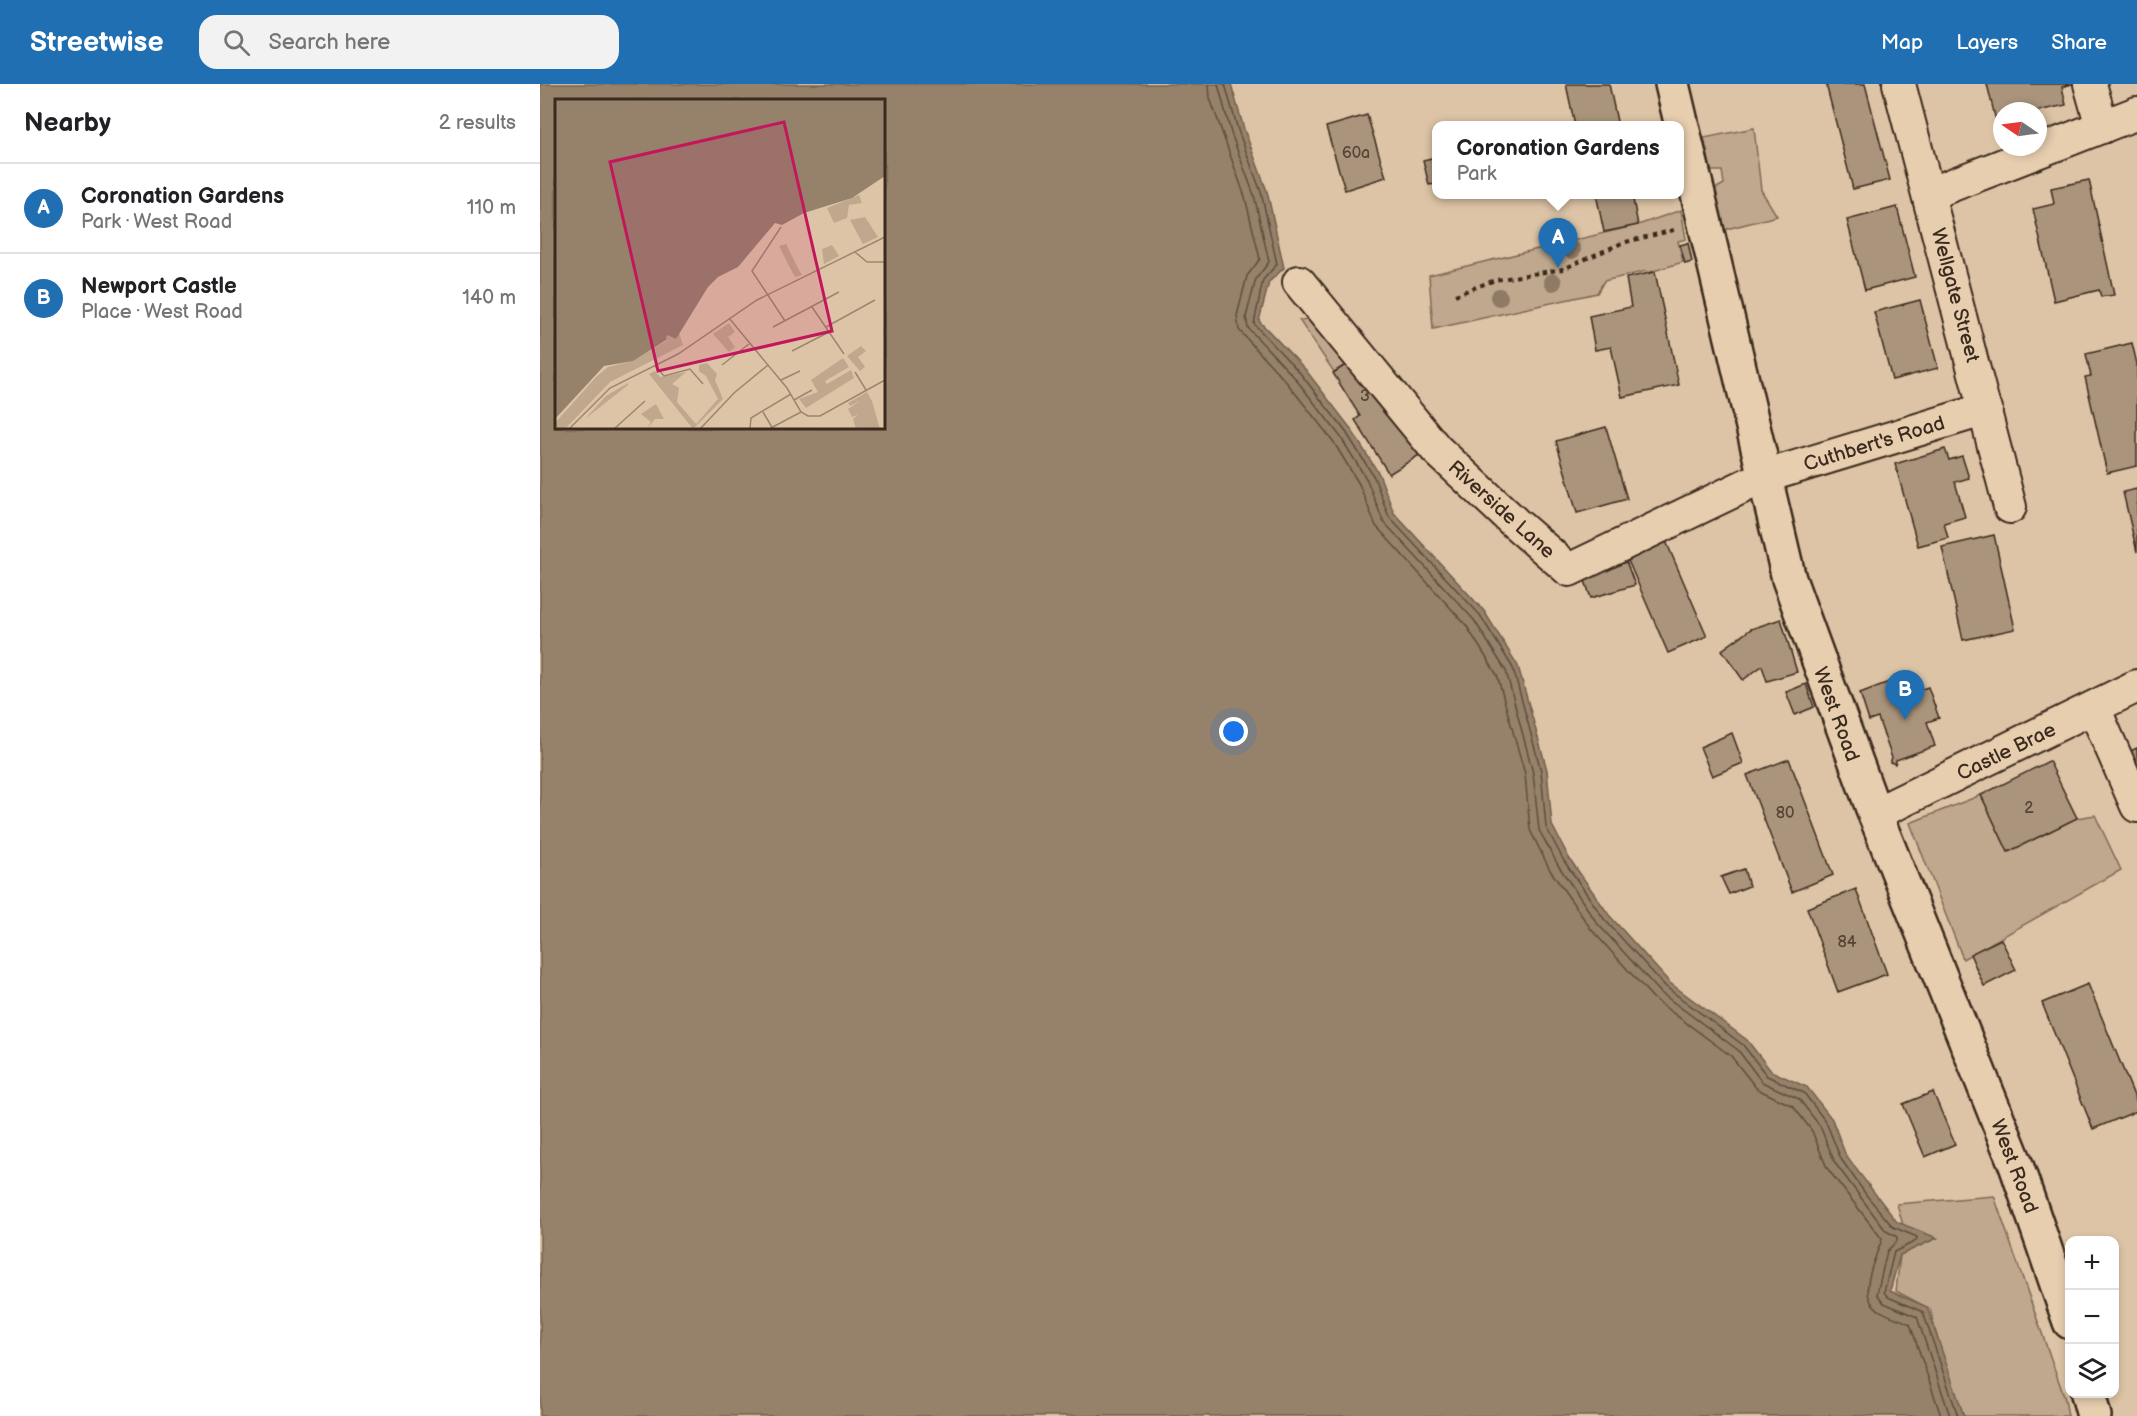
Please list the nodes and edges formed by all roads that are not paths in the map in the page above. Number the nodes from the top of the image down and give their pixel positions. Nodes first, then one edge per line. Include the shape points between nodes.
1 (1672, 84) edge
2 (1899, 84) edge
3 (2090, 84) edge
4 (2137, 113) edge
5 (1681, 121) edge
6 (2102, 127) junction
7 (1684, 136) edge
8 (1929, 194) junction
9 (1299, 282) dead end
10 (1986, 409) junction
11 (1763, 477) junction
12 (2010, 507) dead end
13 (2137, 686) edge
14 (2094, 708) junction
15 (2137, 806) edge
16 (1875, 814) junction
17 (2065, 1307) edge
18 (2089, 1398) edge
19 (2094, 1416) edge

1 - 5 main road, West Road
2 - 8 street, Wellgate Street
3 - 6 street
4 - 6 street
6 - 8 street
7 - 11 main road, West Road
8 - 10 street, Wellgate Street
9 - 11 street, Riverside Lane via 1436,449 1569,570
10 - 11 street, Cuthbert's Road
10 - 12 street, Wellgate Street
11 - 16 main road, West Road via 1789,579
13 - 14 street, Castle Brae
14 - 15 street
14 - 16 street, Castle Brae
16 - 17 main road, West Road via 2016,1165
18 - 19 main road

